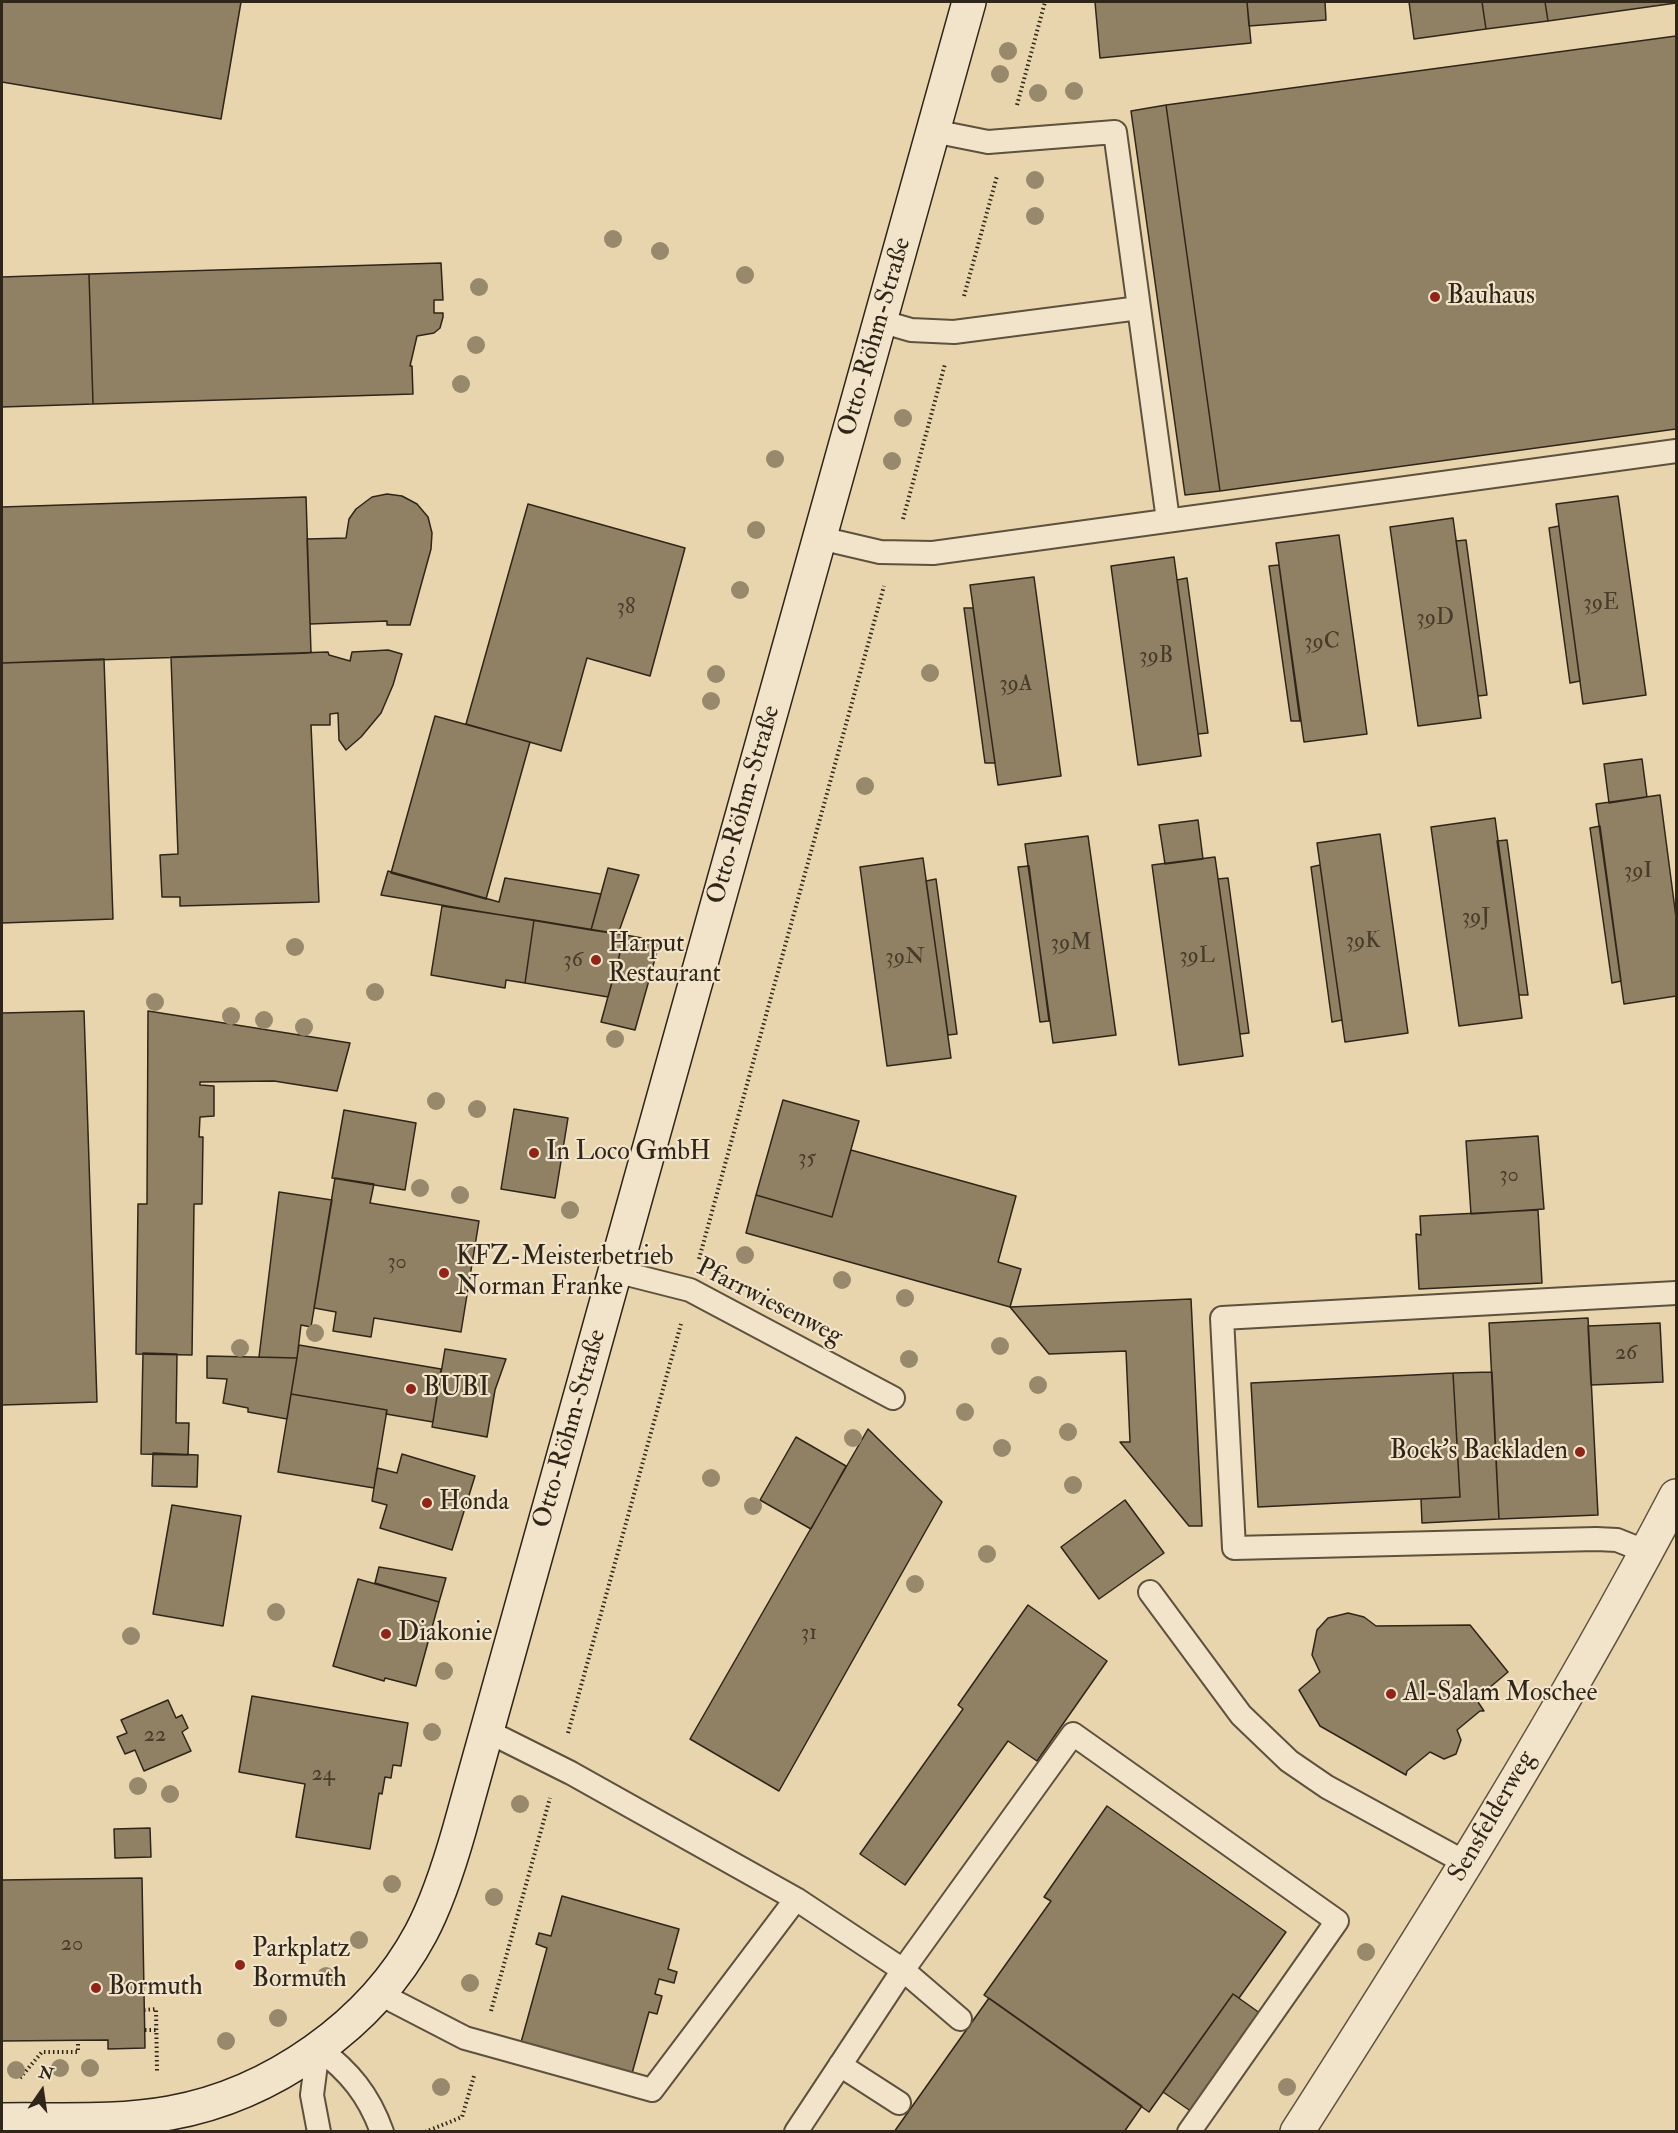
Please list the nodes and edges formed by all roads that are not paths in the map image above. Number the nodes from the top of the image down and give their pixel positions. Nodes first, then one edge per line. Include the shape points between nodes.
1 (969, 2) edge
2 (933, 131) junction
3 (1139, 308) junction
4 (880, 321) junction
5 (1677, 451) edge
6 (1168, 520) junction
7 (820, 538) junction
8 (615, 1271) junction
9 (1677, 1293) edge
10 (893, 1398) dead end
11 (1677, 1496) edge
12 (1647, 1552) junction
13 (1150, 1592) dead end
14 (487, 1731) junction
15 (1466, 1863) junction
16 (796, 1899) junction
17 (903, 1970) junction
18 (378, 1993) junction
19 (960, 2019) dead end
20 (318, 2048) junction
21 (840, 2065) junction
22 (899, 2103) dead end
23 (2, 2121) edge
24 (319, 2132) edge
25 (382, 2132) edge
26 (796, 2132) edge
27 (1189, 2132) edge
28 (1297, 2132) edge

1 - 2 street, Otto-Röhm-Straße
2 - 3 lane via 976,142 1115,132
2 - 4 street, Otto-Röhm-Straße
3 - 4 lane via 954,332 911,330
3 - 6 lane
4 - 7 street, Otto-Röhm-Straße
5 - 6 lane
6 - 7 lane via 933,553 893,553
7 - 8 street, Otto-Röhm-Straße
8 - 10 lane, Pfarrwiesenweg via 690,1290
8 - 14 street, Otto-Röhm-Straße
9 - 12 lane via 1222,1318 1234,1548 1596,1539 1617,1540
11 - 12 street, Sensfelderweg
12 - 15 street, Sensfelderweg
13 - 15 lane via 1241,1715 1274,1748 1328,1787
14 - 16 lane
14 - 18 street, Otto-Röhm-Straße via 438,1896 412,1949
15 - 28 street, Sensfelderweg
16 - 17 lane
16 - 18 lane via 652,2090 465,2038
17 - 19 lane
17 - 21 lane
17 - 27 lane via 1073,1734 1337,1921
18 - 20 street, Otto-Röhm-Straße
20 - 23 street, Otto-Röhm-Straße via 264,2082 171,2113
20 - 24 lane via 312,2095
20 - 25 lane via 352,2076 367,2097
21 - 22 lane
21 - 26 lane

